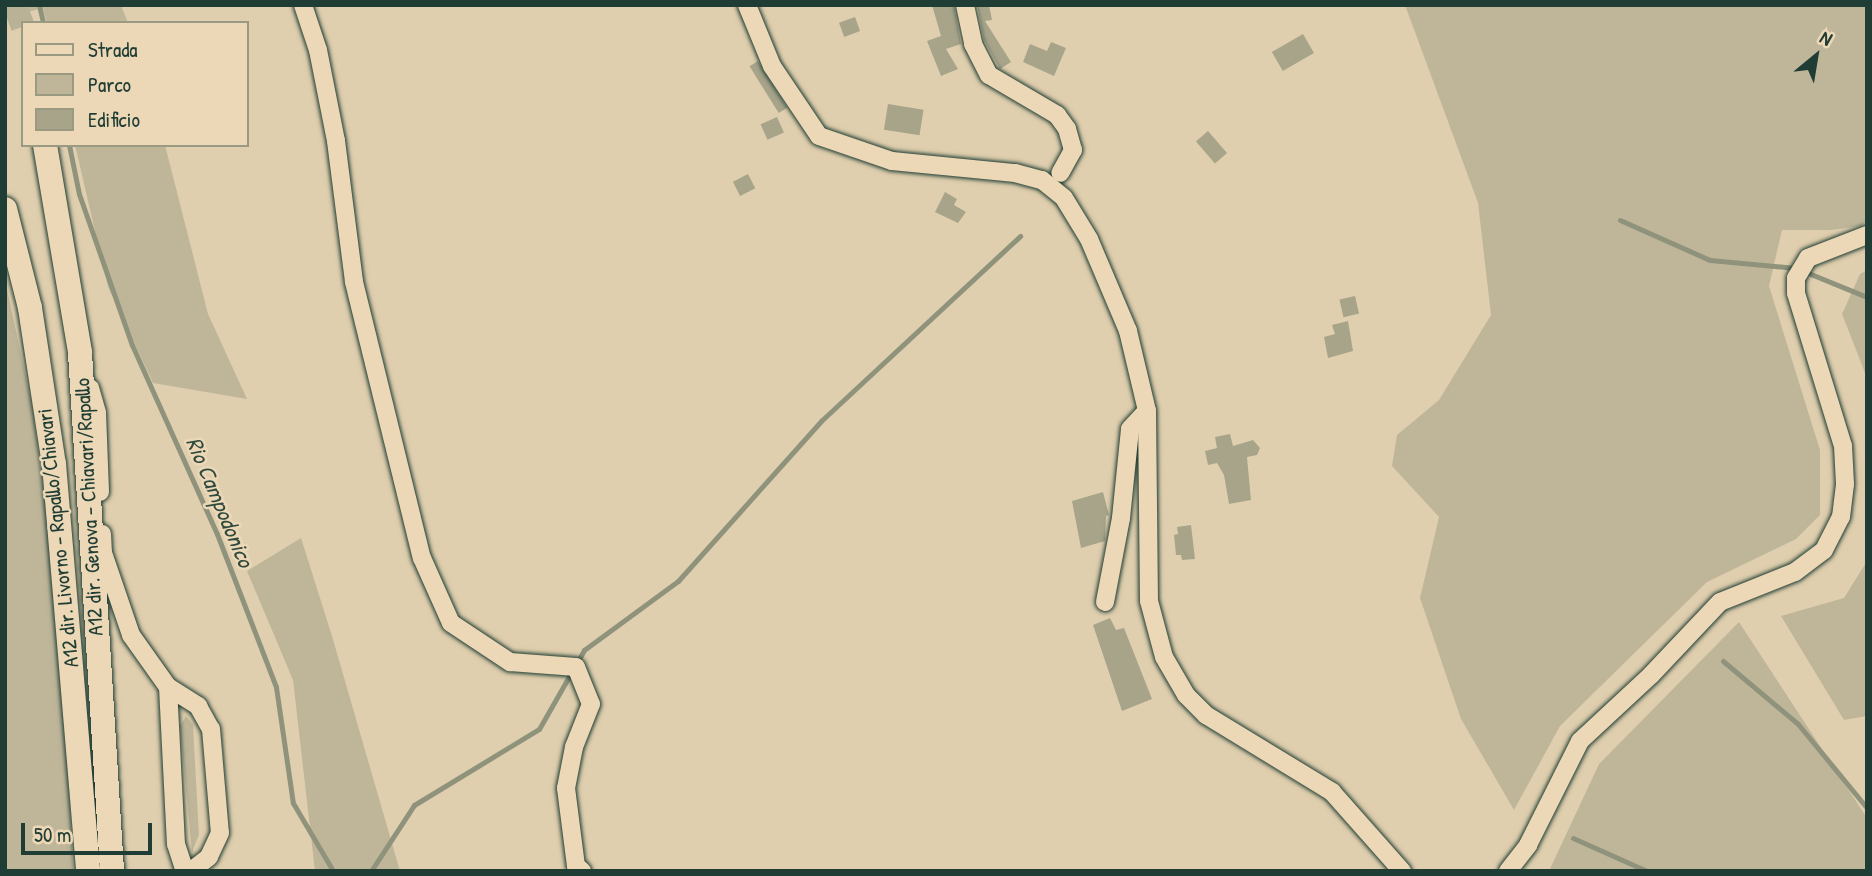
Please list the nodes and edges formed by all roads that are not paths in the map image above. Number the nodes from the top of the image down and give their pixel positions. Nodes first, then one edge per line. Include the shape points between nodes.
1 (303, 5) edge
2 (747, 5) edge
3 (965, 5) edge
4 (46, 147) edge
5 (1060, 173) dead end
6 (5, 209) edge
7 (1867, 235) edge
8 (80, 354) junction
9 (1147, 411) junction
10 (1105, 601) dead end
11 (168, 687) junction
12 (88, 871) edge
13 (113, 871) edge
14 (185, 871) edge
15 (191, 871) edge
16 (582, 871) edge
17 (1402, 871) edge
18 (1508, 871) edge

1 - 16 street via 318,50 336,141 354,282 422,558 452,623 510,662 576,667 592,704 574,747 566,788 576,866
2 - 9 street via 772,66 819,136 892,160 1015,173 1042,180 1064,198 1089,239 1128,331
3 - 5 street via 973,44 989,75 1057,115 1067,129 1073,150
4 - 8 highway, A12 dir. Genova - Chiavari/Rapallo
6 - 12 highway, A12 dir. Livorno - Rapallo/Chiavari via 30,308 54,464
7 - 18 street via 1808,258 1796,278 1796,293 1843,446 1841,517 1824,550 1796,572 1720,602 1580,741 1528,845
8 - 11 street via 97,414 103,553 131,635
8 - 13 highway, A12 dir. Genova - Chiavari/Rapallo
9 - 10 street via 1130,429 1121,518
9 - 17 street via 1149,601 1164,657 1186,695 1206,715 1332,792
11 - 14 street via 176,844
11 - 15 street via 198,706 211,729 220,833 209,857

